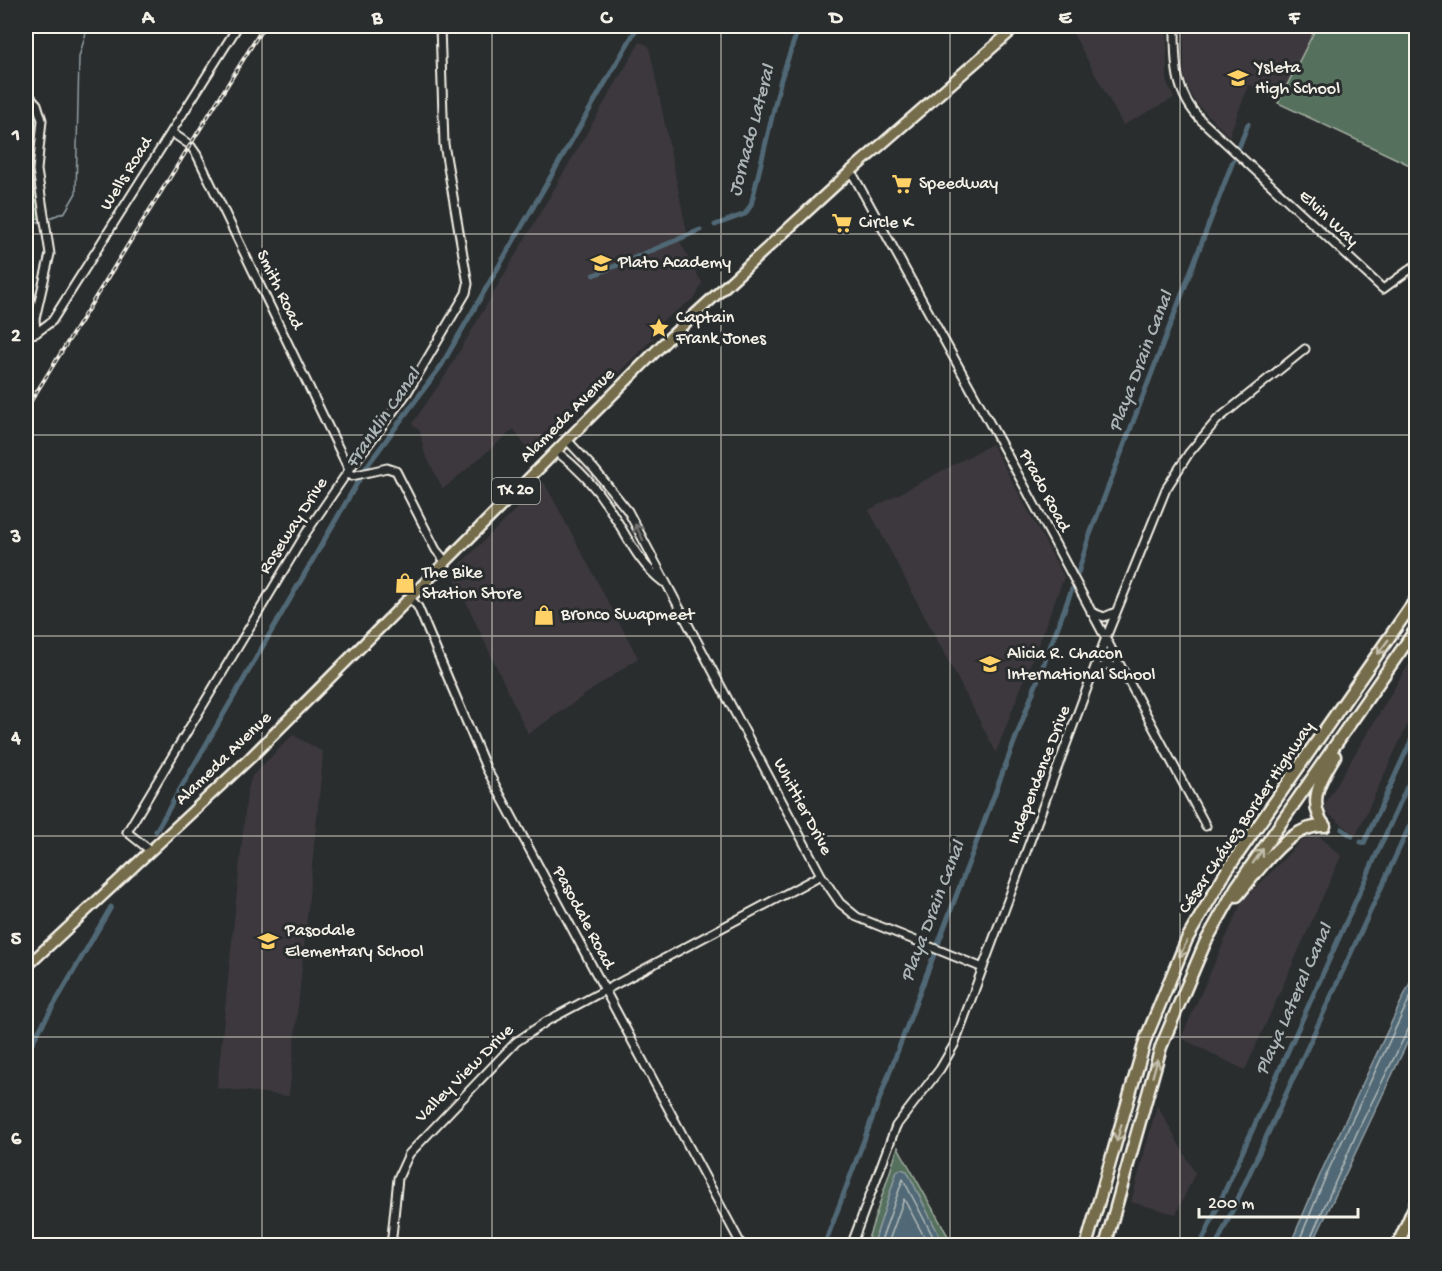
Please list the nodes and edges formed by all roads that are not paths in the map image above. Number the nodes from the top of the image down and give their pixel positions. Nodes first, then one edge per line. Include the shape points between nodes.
1 (238, 26) edge
2 (440, 26) edge
3 (1017, 26) edge
4 (1175, 26) edge
5 (26, 92) edge
6 (171, 132) junction
7 (851, 171) junction
8 (1416, 265) edge
9 (36, 333) junction
10 (26, 335) edge
11 (1305, 349) dead end
12 (567, 440) junction
13 (556, 451) junction
14 (349, 470) junction
15 (446, 562) junction
16 (666, 584) junction
17 (410, 598) junction
18 (1416, 599) edge
19 (1091, 612) junction
20 (1116, 612) junction
21 (1416, 629) edge
22 (1105, 640) junction
23 (1122, 672) junction
24 (1094, 673) junction
25 (1377, 684) junction
26 (1206, 826) dead end
27 (151, 850) junction
28 (821, 875) junction
29 (1213, 928) junction
30 (26, 967) edge
31 (983, 968) junction
32 (605, 990) junction
33 (1416, 1203) edge
34 (391, 1245) edge
35 (742, 1245) edge
36 (850, 1245) edge
37 (1086, 1245) edge
38 (1105, 1245) edge
39 (1397, 1245) edge

1 - 6 street, Wells Road
2 - 14 street, Roseway Drive via 443,127 468,284 407,393
3 - 7 main road, Alameda Avenue / TX 20
4 - 8 street, Elvin Way via 1180,90 1195,114 1230,149 1383,289
5 - 9 street via 37,104 42,120 37,170 50,262 35,319
6 - 9 street, Wells Road via 52,321
6 - 14 street, Smith Road via 197,155
7 - 12 main road, Alameda Avenue / TX 20 via 668,339
7 - 19 street, Prado Road
9 - 10 street
11 - 20 street, Independence Drive via 1231,407 1184,459 1166,489
12 - 13 main road, Alameda Avenue / TX 20
16 -> 12 street, Whittier Drive via 628,511
13 - 15 main road, Alameda Avenue / TX 20
13 - 16 street, Whittier Drive via 572,462 598,493 642,564
14 - 15 street via 352,476 387,468 398,474 436,550
14 - 27 street, Roseway Drive via 301,542 127,832
15 - 17 main road, Alameda Avenue / TX 20
16 - 28 street, Whittier Drive
17 - 27 main road, Alameda Avenue / TX 20 via 247,762
17 - 32 street, Pasodale Road via 418,607 486,768
18 -> 37 highway, César Chávez Border Highway via 1227,870 1187,939 1146,1038
19 - 20 street via 1104,617
19 - 22 street, Prado Road
20 - 22 street, Independence Drive
21 - 25 highway, César Chávez Border Highway
22 - 23 street, Prado Road
22 - 24 street, Independence Drive
23 - 24 street via 1107,664
23 - 26 street, Prado Road
24 - 31 street, Independence Drive
29 -> 25 highway, César Chávez Border Highway via 1242,878
25 - 29 highway via 1318,788 1315,808 1325,826 1307,828 1294,835
27 - 30 main road, Alameda Avenue / TX 20
28 - 31 street, Whittier Drive via 840,903 857,917
28 - 32 street, Valley View Drive
38 -> 29 highway, César Chávez Border Highway via 1161,1047
31 - 36 street, Independence Drive via 948,1058 894,1132
32 - 34 street, Valley View Drive via 516,1042 415,1147 398,1178
32 - 35 street, Pasodale Road
33 - 39 highway

